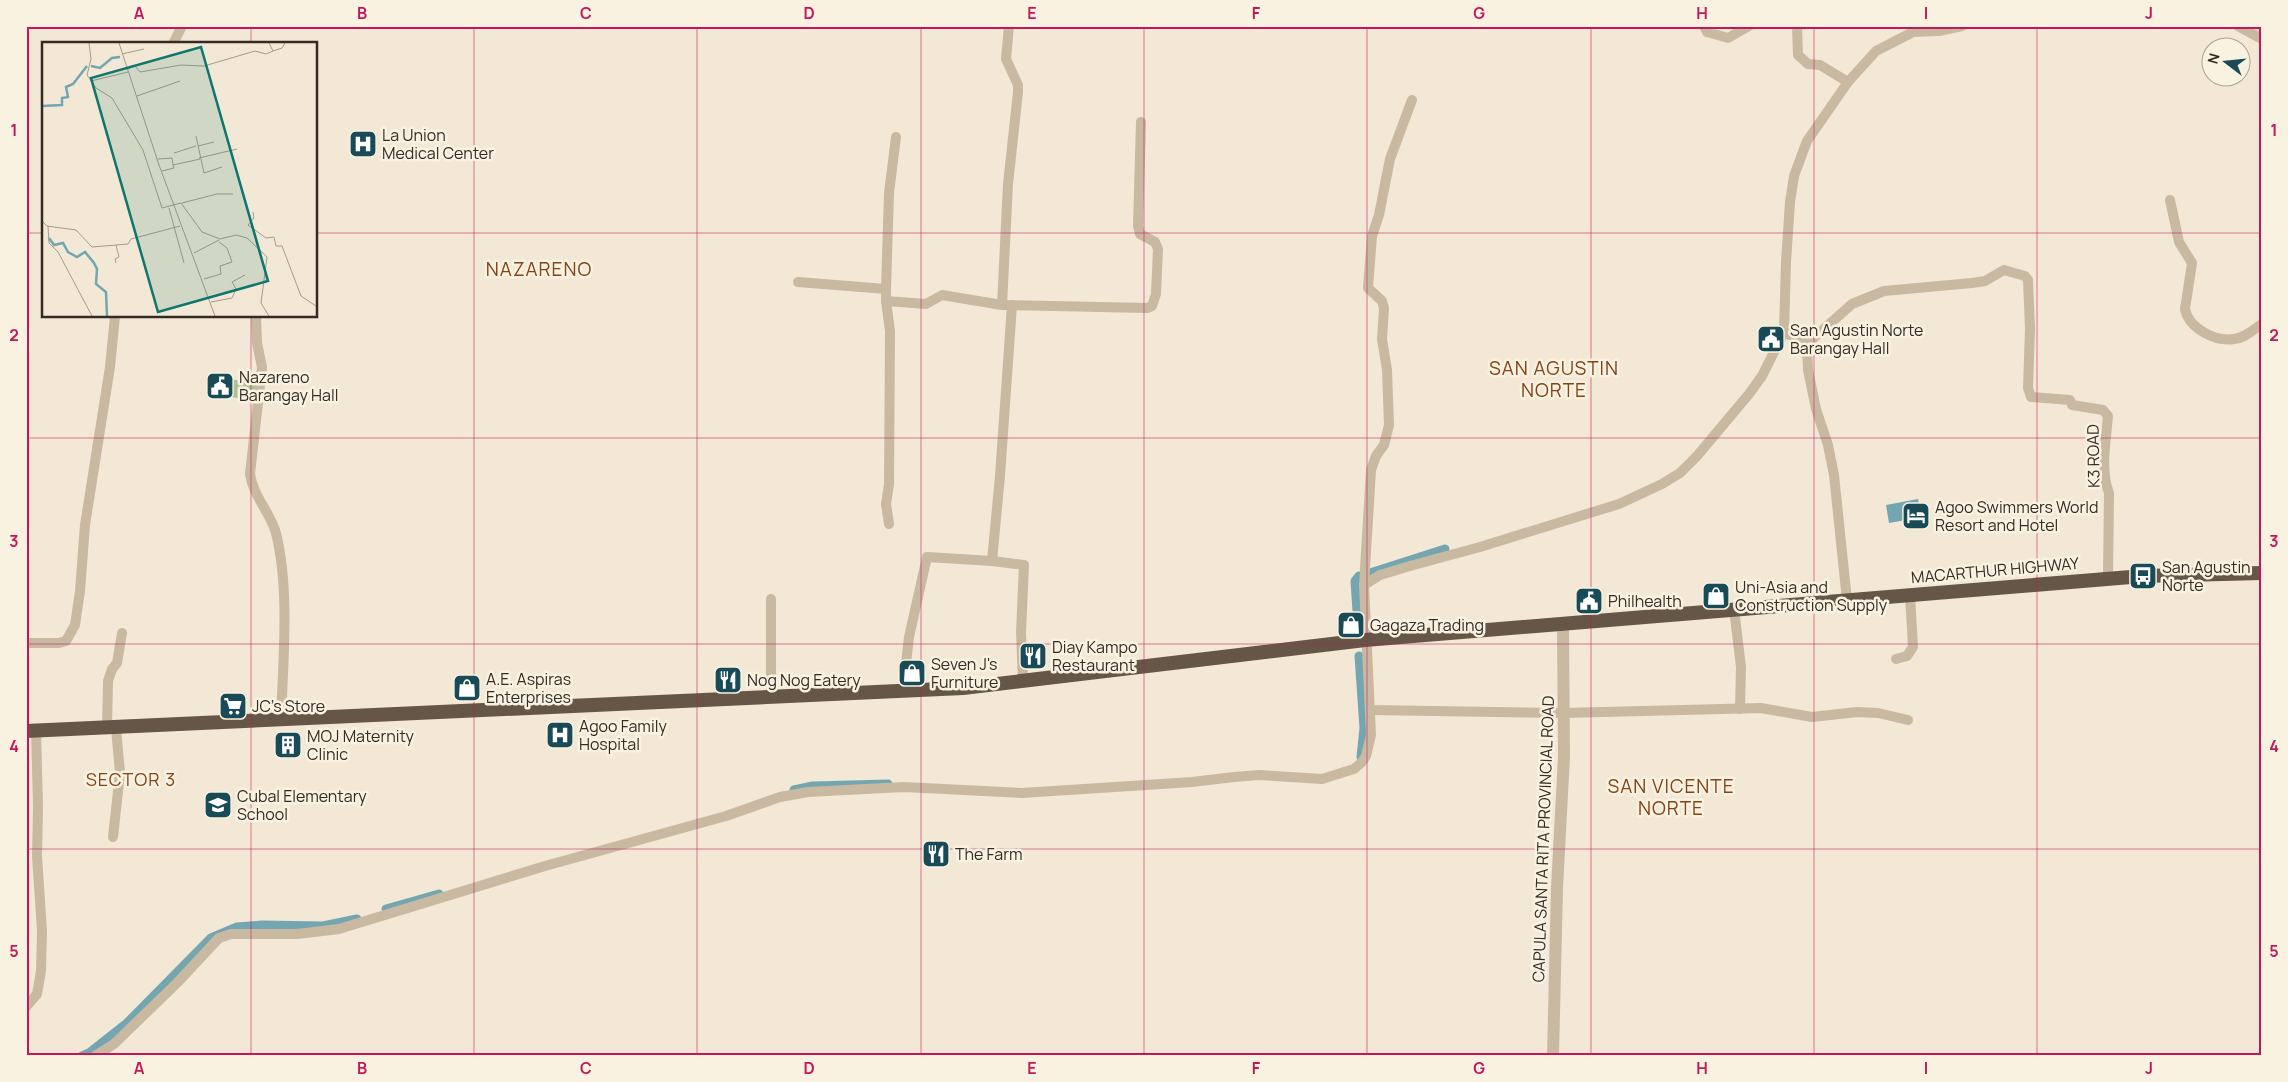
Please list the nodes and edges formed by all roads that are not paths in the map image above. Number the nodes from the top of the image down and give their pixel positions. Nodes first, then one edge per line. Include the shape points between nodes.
1 (182, 26) edge
2 (1010, 26) edge
3 (1704, 26) edge
4 (1749, 26) edge
5 (1797, 26) edge
6 (1962, 26) edge
7 (2238, 26) edge
8 (2262, 39) edge
9 (174, 42) edge
10 (1848, 82) junction
11 (1412, 100) dead end
12 (1141, 122) dead end
13 (896, 137) dead end
14 (2170, 200) dead end
15 (798, 282) dead end
16 (886, 289) junction
17 (886, 301) junction
18 (1007, 305) junction
19 (115, 318) edge
20 (256, 318) edge
21 (2262, 324) edge
22 (1784, 332) junction
23 (1806, 344) junction
24 (889, 524) dead end
25 (992, 561) junction
26 (2262, 573) edge
27 (2108, 578) junction
28 (1364, 585) junction
29 (1910, 595) junction
30 (771, 600) dead end
31 (1847, 600) junction
32 (1734, 610) junction
33 (1563, 624) junction
34 (122, 633) dead end
35 (1365, 640) junction
36 (26, 643) edge
37 (1896, 658) dead end
38 (1023, 682) junction
39 (903, 691) junction
40 (771, 697) junction
41 (1740, 709) junction
42 (1371, 710) junction
43 (1564, 713) junction
44 (281, 720) junction
45 (1908, 720) dead end
46 (112, 728) junction
47 (31, 731) edge
48 (113, 837) dead end
49 (26, 1007) edge
50 (95, 1056) edge
51 (1553, 1056) edge

1 - 9 street
2 - 18 street via 1006,59 1018,92 1008,184
3 - 4 street via 1707,32 1728,38
5 - 10 street via 1798,55 1808,64 1820,65
6 - 10 street via 1905,35 1876,51
7 - 8 street
10 - 22 street via 1807,141 1794,176
11 - 28 street via 1390,159 1372,236 1368,288 1379,297 1384,308 1382,339 1389,425 1384,445 1371,470
12 - 18 street via 1138,226 1140,234 1155,242 1158,248 1156,294 1152,306
13 - 16 street via 889,193
14 - 21 street via 2180,242 2192,263 2186,316 2201,332 2228,339 2236,339
15 - 16 street
16 - 17 street
17 - 18 street via 926,304 942,295
17 - 24 street via 890,331 889,484 886,504
18 - 25 street via 1001,466
19 - 36 street via 74,625 66,640 59,643
20 - 44 street via 262,367 250,474 252,486 276,533 284,586
22 - 23 street
22 - 28 street via 1749,394 1697,456 1680,473 1662,484 1619,504 1380,575
23 - 27 street, K3 ROAD via 1852,304 1884,291 1985,281 2004,270 2021,274 2028,280 2028,388 2031,397 2070,400 2072,405 2103,410 2108,416
23 - 31 street via 1816,409 1834,475
25 - 38 street via 1024,565 1020,632
25 - 39 street via 927,557 909,637
26 - 27 highway, MACARTHUR HIGHWAY
27 - 29 highway, MACARTHUR HIGHWAY
28 - 35 street
29 - 31 highway, MACARTHUR HIGHWAY
29 - 37 street via 1913,647 1907,656
30 - 40 street
31 - 32 highway, MACARTHUR HIGHWAY
32 - 33 highway, MACARTHUR HIGHWAY
32 - 41 street via 1740,667
33 - 35 highway, MACARTHUR HIGHWAY
33 - 43 street, CAPULA SANTA RITA PROVINCIAL ROAD
34 - 46 street via 116,663 108,681
35 - 38 highway, MACARTHUR HIGHWAY
35 - 42 street
38 - 39 highway, MACARTHUR HIGHWAY
39 - 40 highway, MACARTHUR HIGHWAY
40 - 44 highway, MACARTHUR HIGHWAY
41 - 43 street
41 - 45 street via 1761,708 1812,717 1878,713
42 - 43 street
42 - 50 street via 1371,735 1366,756 1354,769 1322,779 1234,776 1192,782 1022,793 904,787 808,792 780,797 709,821 545,866 340,929 297,934 230,934 219,938 114,1044
43 - 51 street, CAPULA SANTA RITA PROVINCIAL ROAD
44 - 46 highway, MACARTHUR HIGHWAY
46 - 47 highway, MACARTHUR HIGHWAY
46 - 48 street via 120,773
47 - 49 street via 38,806 37,856 42,931 37,994

